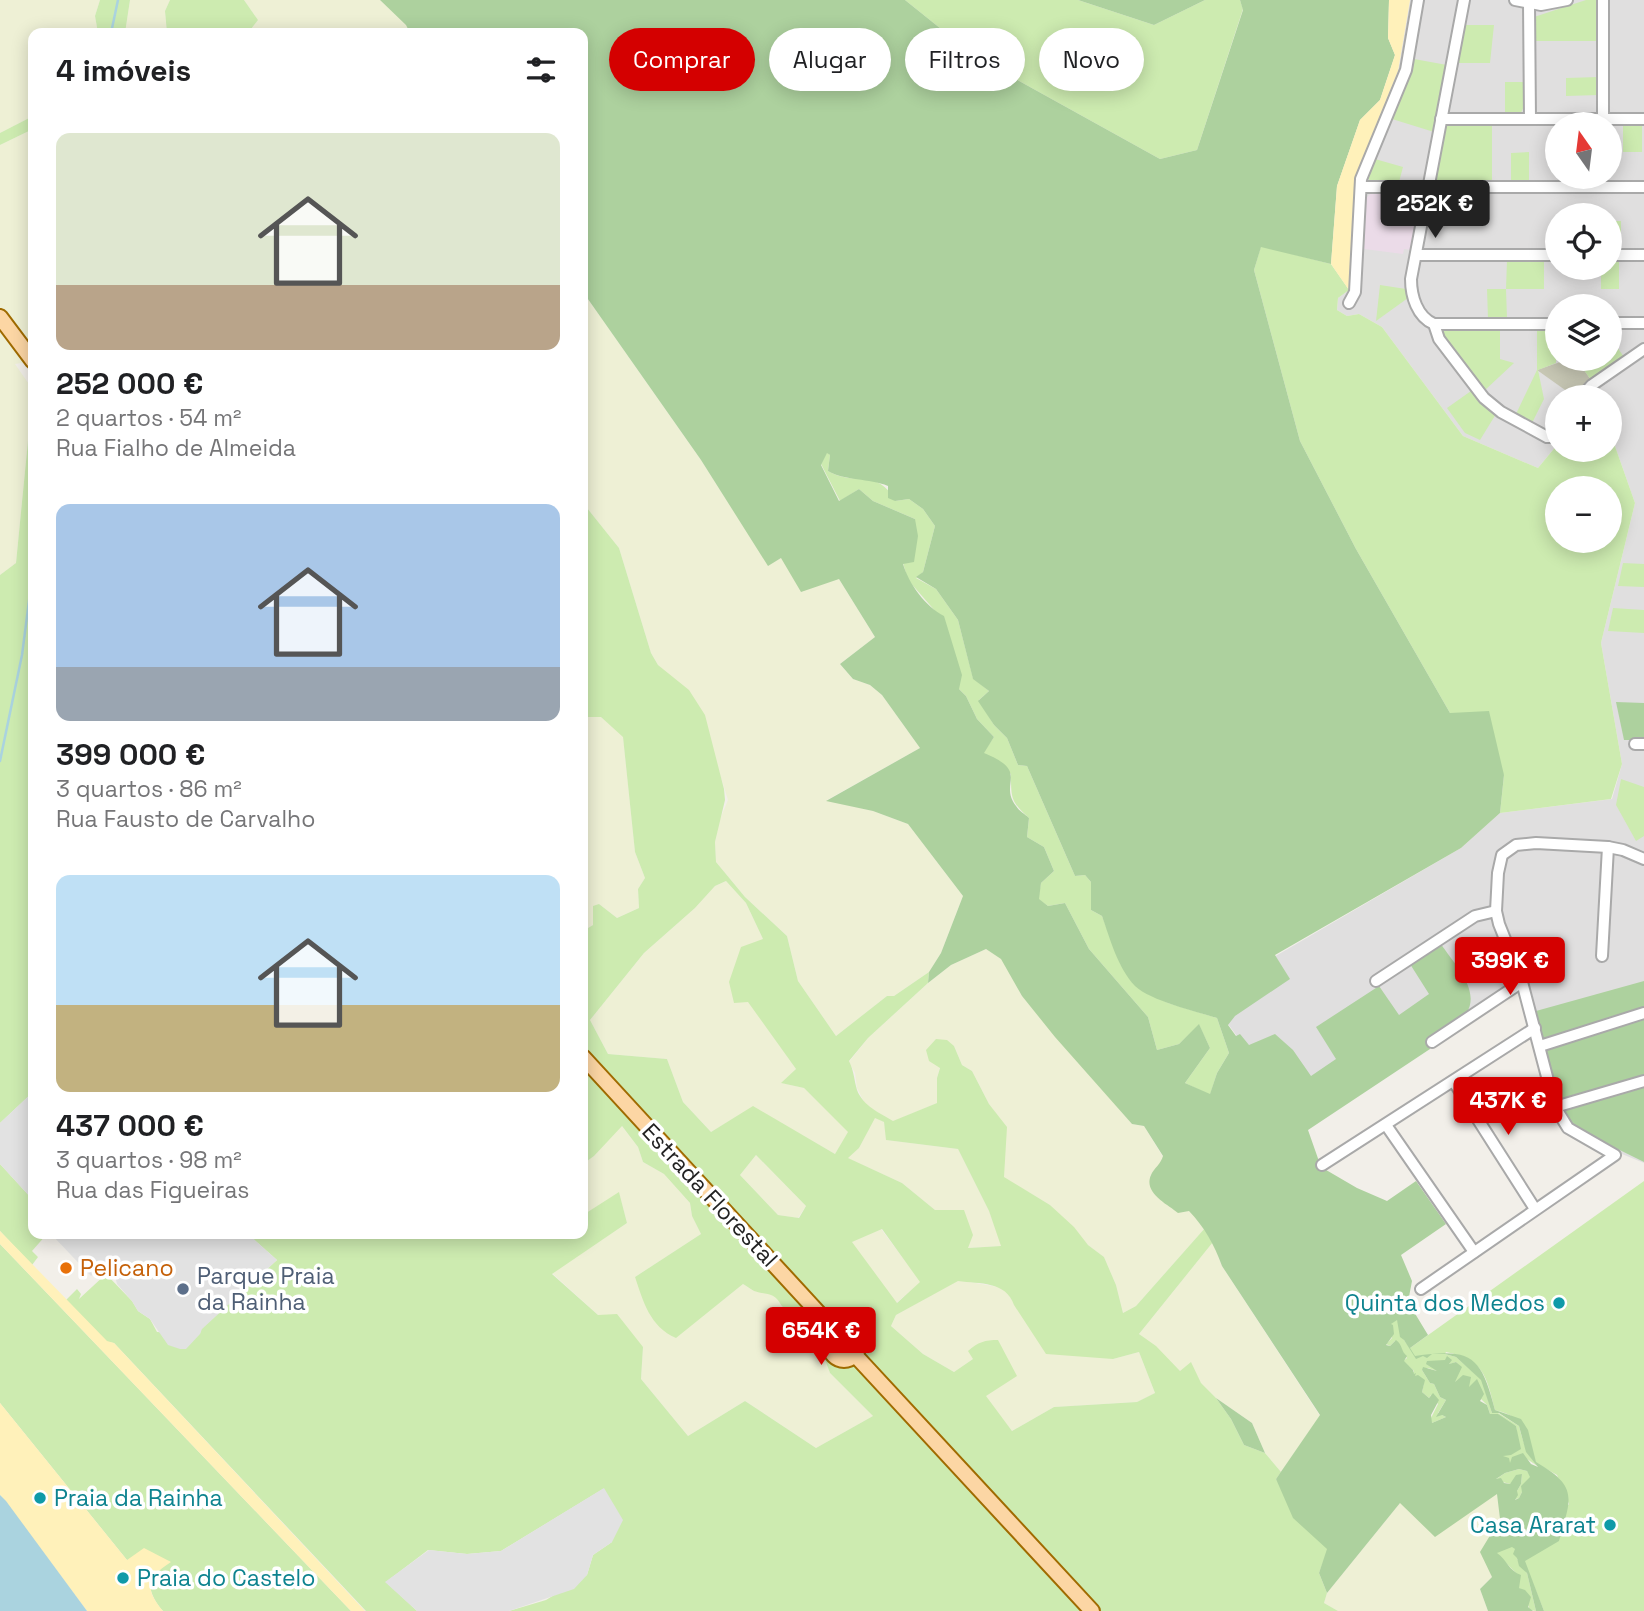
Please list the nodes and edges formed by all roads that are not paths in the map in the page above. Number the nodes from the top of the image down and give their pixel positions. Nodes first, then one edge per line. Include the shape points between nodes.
1 (1418, 0) edge
2 (1464, 0) edge
3 (1514, 0) edge
4 (1567, 0) edge
5 (1603, 0) edge
6 (1529, 4) junction
7 (1603, 112) edge
8 (1441, 119) junction
9 (1530, 119) junction
10 (1545, 119) edge
11 (1622, 119) edge
12 (1644, 119) edge
13 (1361, 187) junction
14 (1429, 187) junction
15 (1644, 187) edge
16 (1416, 255) junction
17 (1545, 255) edge
18 (1622, 255) edge
19 (1644, 255) edge
20 (1349, 303) dead end
21 (0, 317) edge
22 (1622, 323) edge
23 (1644, 323) edge
24 (1434, 324) junction
25 (1545, 324) edge
26 (1644, 349) edge
27 (28, 354) edge
28 (1592, 385) edge
29 (1545, 432) edge
30 (1608, 847) junction
31 (1644, 859) edge
32 (1496, 911) junction
33 (1602, 956) dead end
34 (1376, 981) dead end
35 (1522, 982) junction
36 (1644, 1013) edge
37 (1535, 1028) junction
38 (1432, 1042) dead end
39 (1540, 1046) junction
40 (588, 1062) edge
41 (1644, 1081) edge
42 (1454, 1082) junction
43 (1555, 1107) junction
44 (1386, 1125) junction
45 (1322, 1165) dead end
46 (1535, 1209) junction
47 (1474, 1252) junction
48 (1421, 1289) dead end
49 (837, 1334) junction
50 (855, 1355) junction
51 (1092, 1611) edge

1 - 13 street via 1406,70
2 - 8 street
3 - 6 street
4 - 6 street
5 - 7 street
6 - 9 street
8 - 9 street
8 - 14 street
9 - 10 street
11 - 12 street
13 - 14 street
13 - 20 street via 1355,292
14 - 15 street
14 - 16 street
16 - 17 street
16 - 24 street via 1412,293 1419,312
18 - 19 street
21 - 27 main road
22 - 23 street
24 - 25 street
24 - 29 street via 1438,339 1484,398 1502,412
26 - 28 street
30 - 31 street
30 - 32 street via 1536,844 1508,849 1499,864
30 - 33 street
32 - 34 street via 1475,916
32 - 35 street
35 - 37 street
35 - 38 street
36 - 39 street
37 - 39 street
37 - 42 street
39 - 43 street
40 - 49 main road, Estrada Florestal
41 - 43 street
42 - 44 street
42 - 46 street
43 - 46 street via 1568,1128 1615,1155
44 - 45 street
44 - 47 street
46 - 47 street
47 - 48 street
49 - 50 main road via 855,1337
49 - 50 main road via 830,1346 832,1353 844,1360
50 - 51 main road

